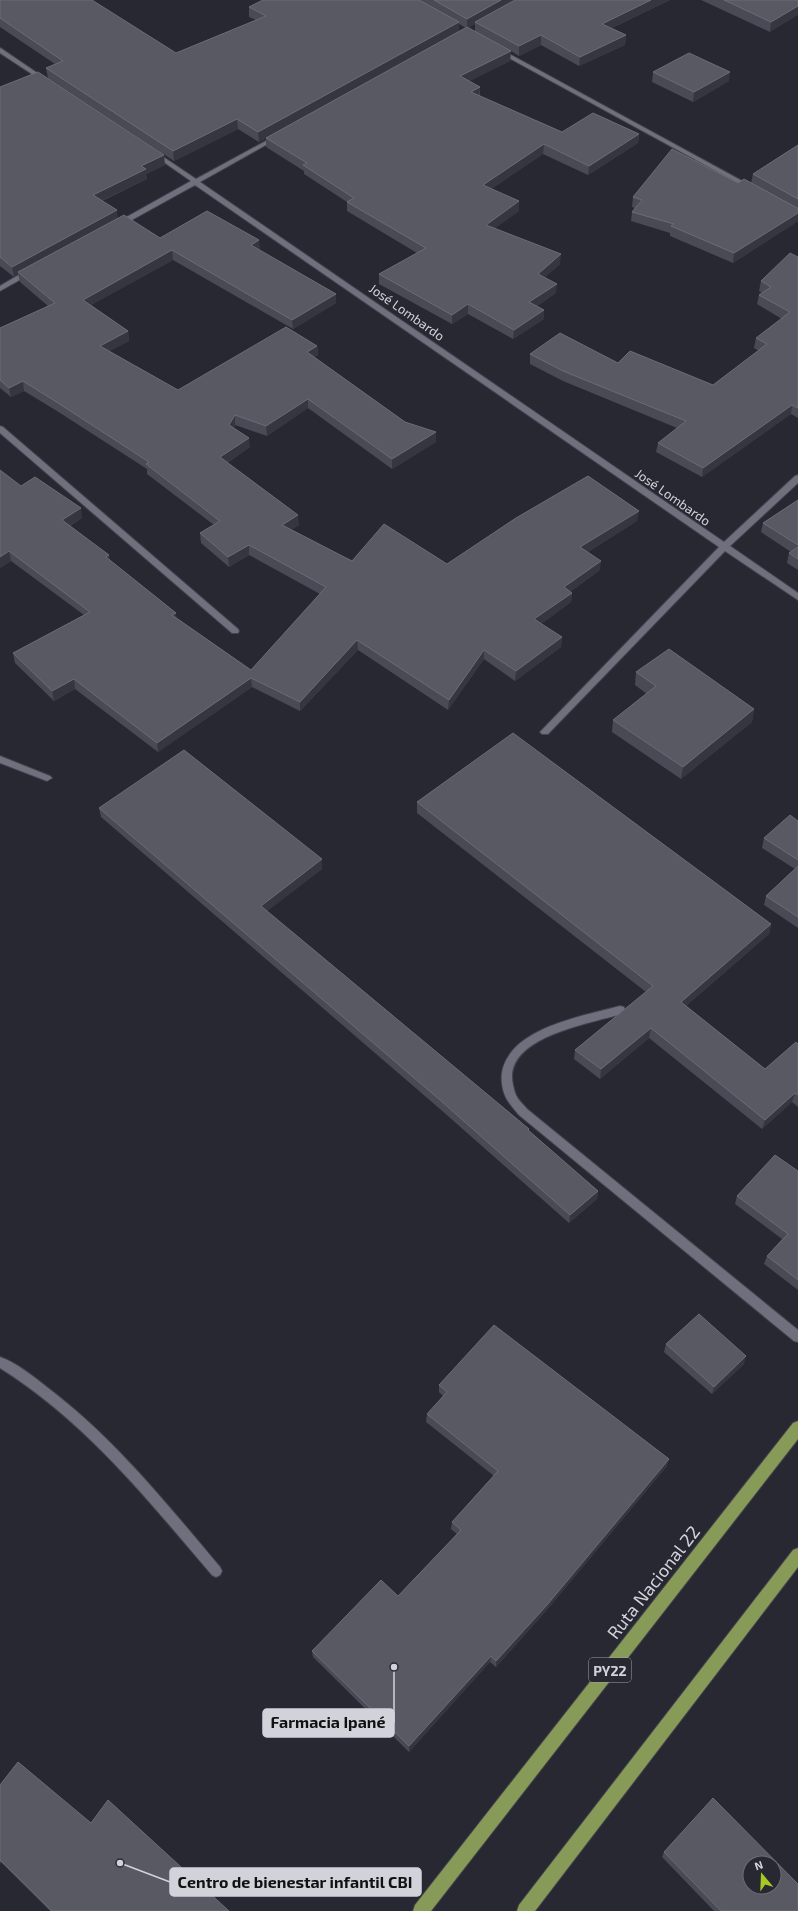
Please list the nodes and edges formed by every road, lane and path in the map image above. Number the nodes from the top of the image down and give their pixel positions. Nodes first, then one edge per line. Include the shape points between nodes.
1 (495, 49) edge
2 (0, 50) edge
3 (52, 85) edge
4 (287, 132) edge
5 (144, 146) edge
6 (197, 181) junction
7 (757, 192) edge
8 (109, 229) edge
9 (34, 270) edge
10 (0, 289) edge
11 (0, 430) edge
12 (798, 478) edge
13 (724, 547) junction
14 (798, 596) edge
15 (234, 631) dead end
16 (544, 732) dead end
17 (0, 759) edge
18 (47, 778) dead end
19 (620, 1010) dead end
20 (798, 1337) edge
21 (0, 1362) edge
22 (798, 1428) edge
23 (798, 1555) edge
24 (216, 1570) dead end
25 (422, 1911) edge
26 (525, 1911) edge

1 - 7 street
2 - 3 street
4 - 6 street
5 - 6 street, José Lombardo
6 - 8 street
6 - 13 street, José Lombardo
9 - 10 street
11 - 15 street
12 - 13 street
13 - 14 street, José Lombardo
13 - 16 street
17 - 18 street
19 - 20 street via 544,1032 520,1048 507,1066 511,1097 523,1112
21 - 24 street via 22,1374 59,1402 122,1462
22 - 25 highway, Ruta Nacional 22 / PY22
23 - 26 highway

